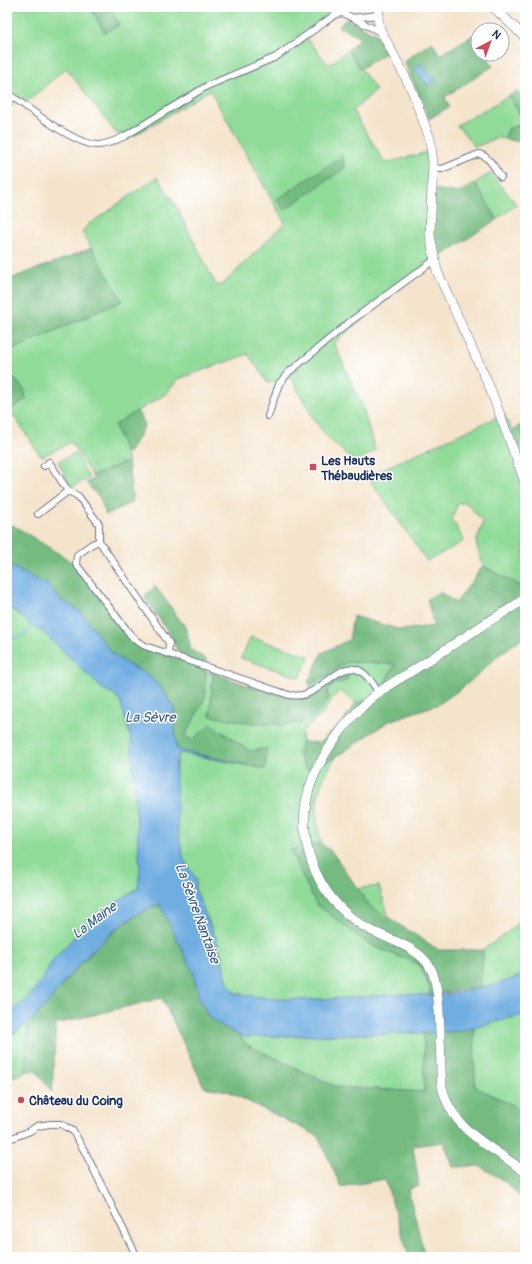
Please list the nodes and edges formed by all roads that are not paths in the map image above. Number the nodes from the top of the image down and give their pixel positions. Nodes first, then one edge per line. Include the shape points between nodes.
1 (493, 7) edge
2 (378, 14) edge
3 (352, 18) junction
4 (363, 24) junction
5 (382, 33) junction
6 (525, 37) edge
7 (7, 93) edge
8 (433, 168) junction
9 (501, 177) dead end
10 (433, 261) junction
11 (268, 416) dead end
12 (44, 466) dead end
13 (525, 482) edge
14 (68, 492) junction
15 (38, 514) dead end
16 (99, 541) junction
17 (525, 598) edge
18 (168, 654) junction
19 (378, 692) junction
20 (7, 1140) edge
21 (525, 1172) edge
22 (137, 1257) edge

1 - 6 main road
2 - 3 street
2 - 4 street
2 - 5 main road
3 - 4 street
3 - 7 street via 343,13 336,14 276,57 207,86 111,143 99,145 79,141
4 - 5 street
5 - 8 main road via 403,70 420,108 430,139
8 - 9 street via 442,169 479,154 488,159
8 - 10 main road via 429,225
10 - 11 street via 350,321 288,373 278,384
10 - 13 main road via 442,286 490,388
12 - 14 street via 49,462
14 - 15 street
14 - 16 street via 78,496 99,524
16 - 18 street via 169,643
16 - 18 street via 77,555 76,564 136,640
17 - 19 main road
18 - 19 street via 289,695 305,694 335,674 348,669 364,674
19 - 21 main road via 355,714 316,770 306,803 306,845 315,874 334,902 364,927 421,957 430,968 436,986 442,1088 447,1103 455,1118 467,1130
20 - 22 street via 30,1132 37,1126 50,1124 61,1124 73,1131

